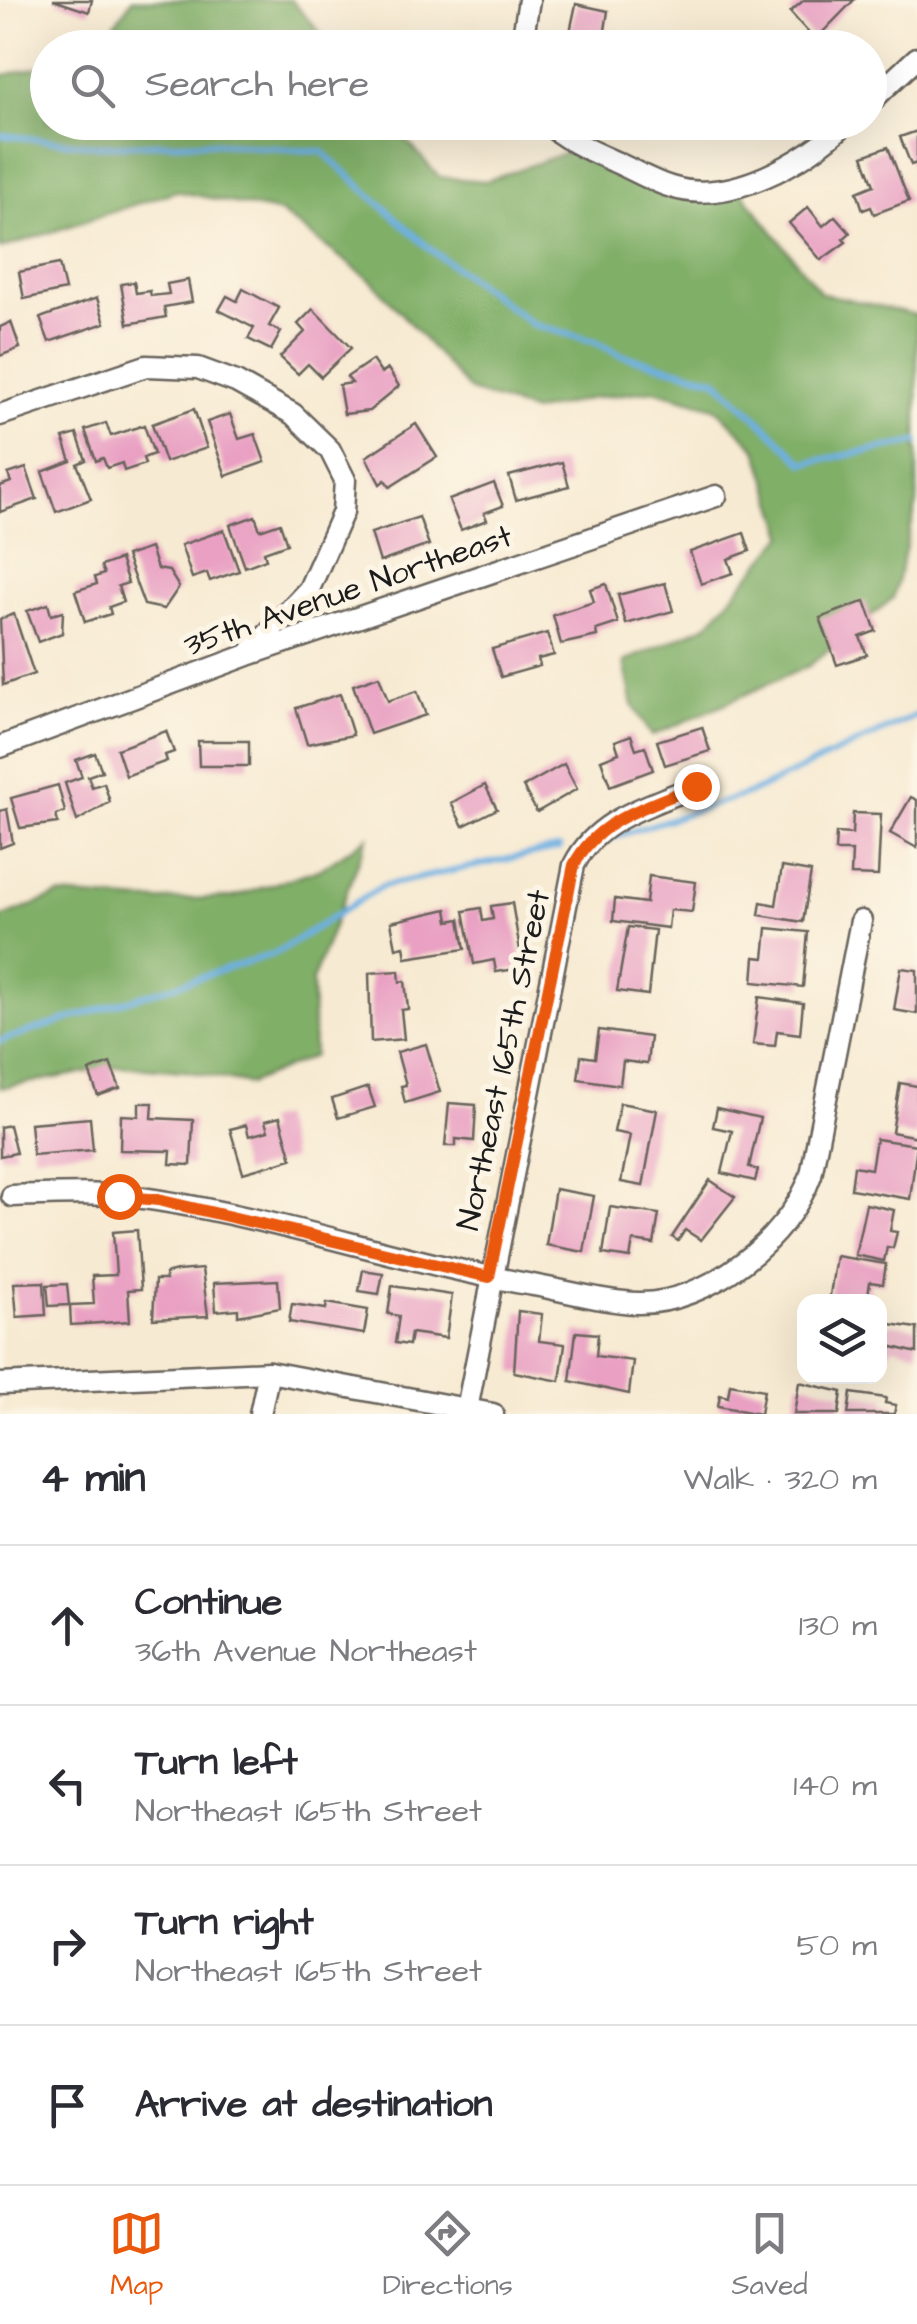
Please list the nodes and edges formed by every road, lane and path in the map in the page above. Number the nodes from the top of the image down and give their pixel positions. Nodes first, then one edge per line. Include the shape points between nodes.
1 (528, 0) edge
2 (524, 30) edge
3 (917, 58) edge
4 (887, 86) edge
5 (572, 140) edge
6 (828, 140) edge
7 (0, 415) edge
8 (716, 496) dead end
9 (248, 655) junction
10 (0, 747) edge
11 (696, 786) dead end
12 (861, 921) dead end
13 (12, 1196) dead end
14 (489, 1277) junction
15 (269, 1372) junction
16 (0, 1384) edge
17 (467, 1412) edge
18 (260, 1414) edge
19 (494, 1414) edge

1 - 2 street
3 - 4 street
5 - 6 street via 674,188 738,188
7 - 9 street via 146,366 198,368 293,414 330,450 345,480 343,512 309,588
8 - 9 street, 35th Avenue Northeast
9 - 10 street, 35th Avenue Northeast
11 - 14 street, Northeast 165th Street via 604,828 574,865
12 - 14 street via 811,1175 785,1224 710,1284 639,1303
13 - 14 street via 158,1200
14 - 17 street, Northeast 165th Street
15 - 16 street
15 - 17 street
15 - 18 street
17 - 19 street

